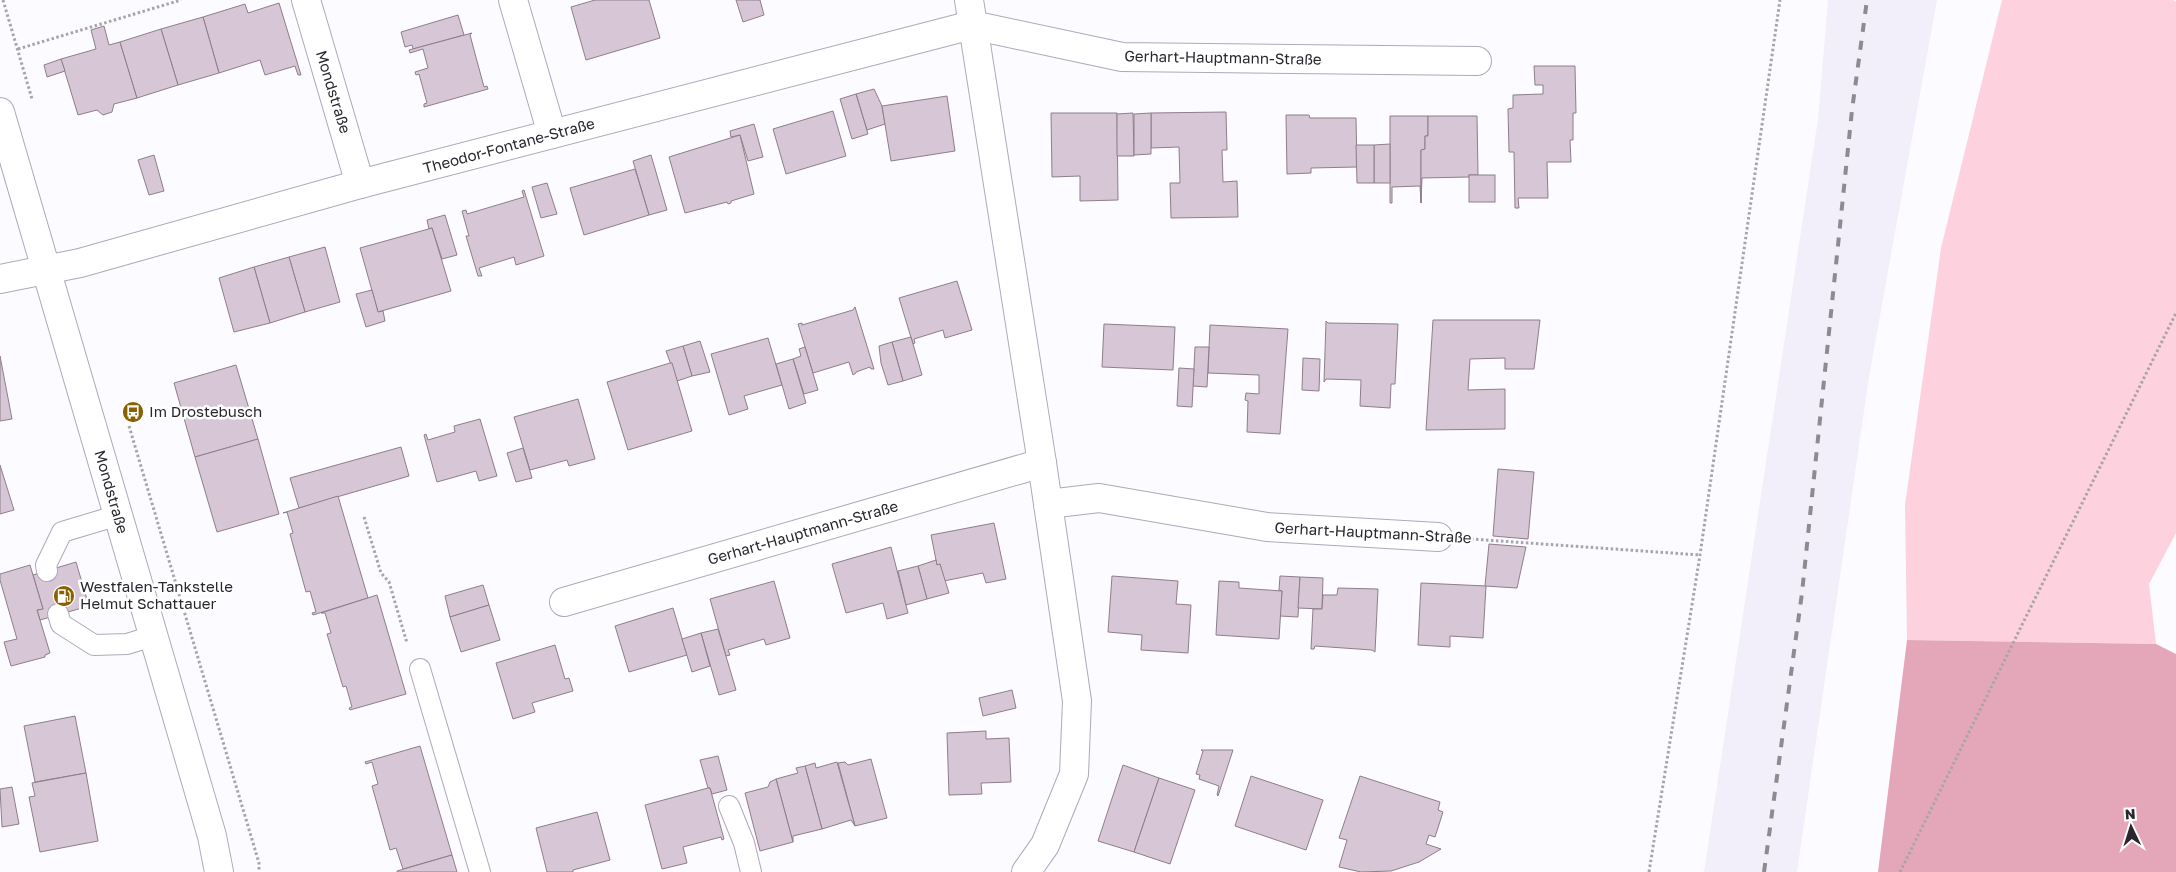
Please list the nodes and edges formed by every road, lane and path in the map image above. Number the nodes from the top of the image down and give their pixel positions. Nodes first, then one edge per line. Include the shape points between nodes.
1 (3, 0) edge
2 (181, 0) edge
3 (306, 0) edge
4 (514, 0) edge
5 (1780, 0) edge
6 (970, 13) edge
7 (18, 49) junction
8 (1477, 60) dead end
9 (34, 105) dead end
10 (0, 112) edge
11 (552, 134) junction
12 (360, 184) junction
13 (47, 270) junction
14 (0, 278) edge
15 (2176, 313) edge
16 (128, 421) dead end
17 (1042, 463) junction
18 (1048, 504) junction
19 (119, 515) junction
20 (364, 517) dead end
21 (1438, 537) joint
22 (1700, 555) junction
23 (47, 571) dead end
24 (564, 602) dead end
25 (58, 614) dead end
26 (153, 636) junction
27 (420, 669) joint
28 (729, 806) dead end
29 (219, 872) edge
30 (259, 872) edge
31 (480, 872) edge
32 (751, 872) edge
33 (1026, 872) edge
34 (1649, 872) edge
35 (1900, 872) edge

1 - 7 path
2 - 7 path
3 - 12 street, Mondstraße
4 - 11 street
5 - 22 path
6 - 8 street, Gerhart-Hauptmann-Straße via 1122,57
6 - 11 street, Theodor-Fontane-Straße
6 - 17 street
7 - 9 path
10 - 13 street, Mondstraße
11 - 12 street, Theodor-Fontane-Straße
12 - 13 street, Theodor-Fontane-Straße
13 - 14 street
13 - 19 street, Mondstraße
15 - 35 path
16 - 30 path via 259,863
17 - 18 street
17 - 24 street, Gerhart-Hauptmann-Straße
18 - 21 street, Gerhart-Hauptmann-Straße via 1099,498 1267,527
18 - 33 street via 1077,701 1074,774 1045,845
19 - 23 lane via 62,532 46,565
19 - 26 street, Mondstraße
20 - 27 path via 381,573 389,582 410,656
21 - 22 path, Gerhart-Hauptmann-Straße
22 - 34 path
25 - 26 lane via 61,624 94,644 127,644
26 - 29 street, Mondstraße via 212,836
27 - 31 lane
28 - 32 lane via 744,843

